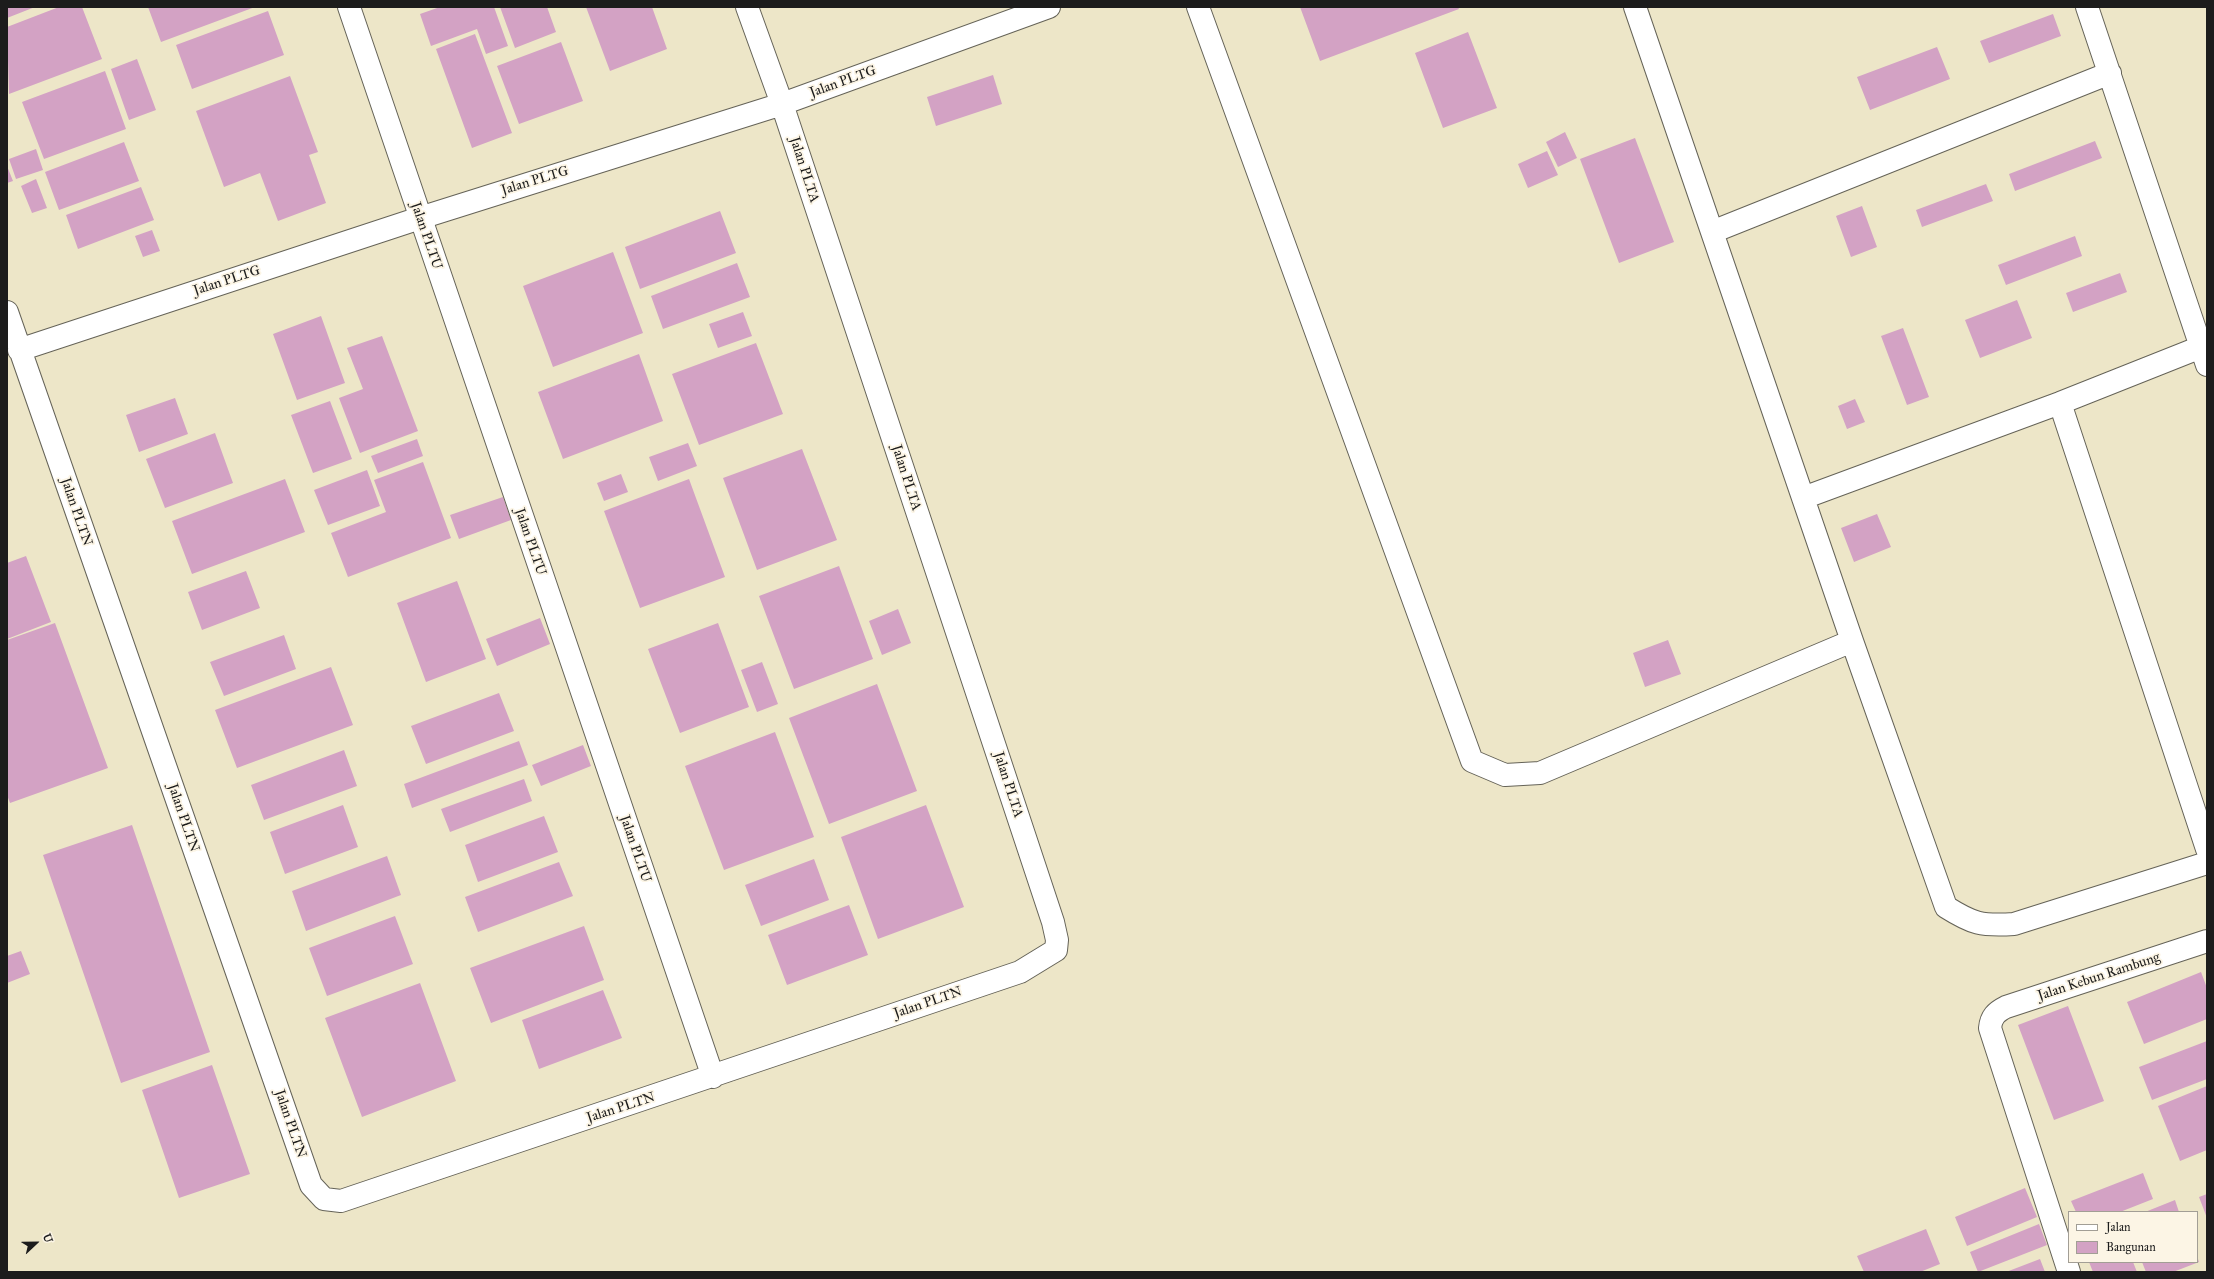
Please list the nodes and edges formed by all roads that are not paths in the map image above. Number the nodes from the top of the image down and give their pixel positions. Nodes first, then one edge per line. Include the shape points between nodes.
1 (349, 7) edge
2 (747, 7) edge
3 (1049, 7) edge
4 (1198, 7) edge
5 (1635, 7) edge
6 (2087, 7) edge
7 (2110, 73) junction
8 (782, 104) junction
9 (420, 218) junction
10 (1712, 232) junction
11 (7, 312) edge
12 (19, 350) junction
13 (2204, 356) edge
14 (2060, 403) junction
15 (1803, 498) junction
16 (1852, 641) junction
17 (2207, 849) edge
18 (2207, 863) edge
19 (2207, 941) edge
20 (1056, 950) joint
21 (713, 1077) junction
22 (2070, 1272) edge

1 - 9 street, Jalan PLTU
2 - 8 street, Jalan PLTA
3 - 8 street, Jalan PLTG
4 - 16 street via 1472,761 1505,775 1540,774
5 - 10 street
6 - 7 street
7 - 10 street
7 - 13 street
8 - 9 street, Jalan PLTG
8 - 20 street, Jalan PLTA via 1053,922 1057,940
9 - 12 street, Jalan PLTG
9 - 21 street, Jalan PLTU
10 - 15 street
11 - 12 street, Jalan PLTN
12 - 21 street, Jalan PLTN via 311,1185 324,1199 341,1201
13 - 14 street
14 - 15 street
14 - 17 street
15 - 16 street
16 - 18 street via 1946,907 1970,922 2014,924
19 - 22 street, Jalan Kebun Rambung via 2006,1007 1993,1017 1990,1028
20 - 21 street, Jalan PLTN via 1020,972

